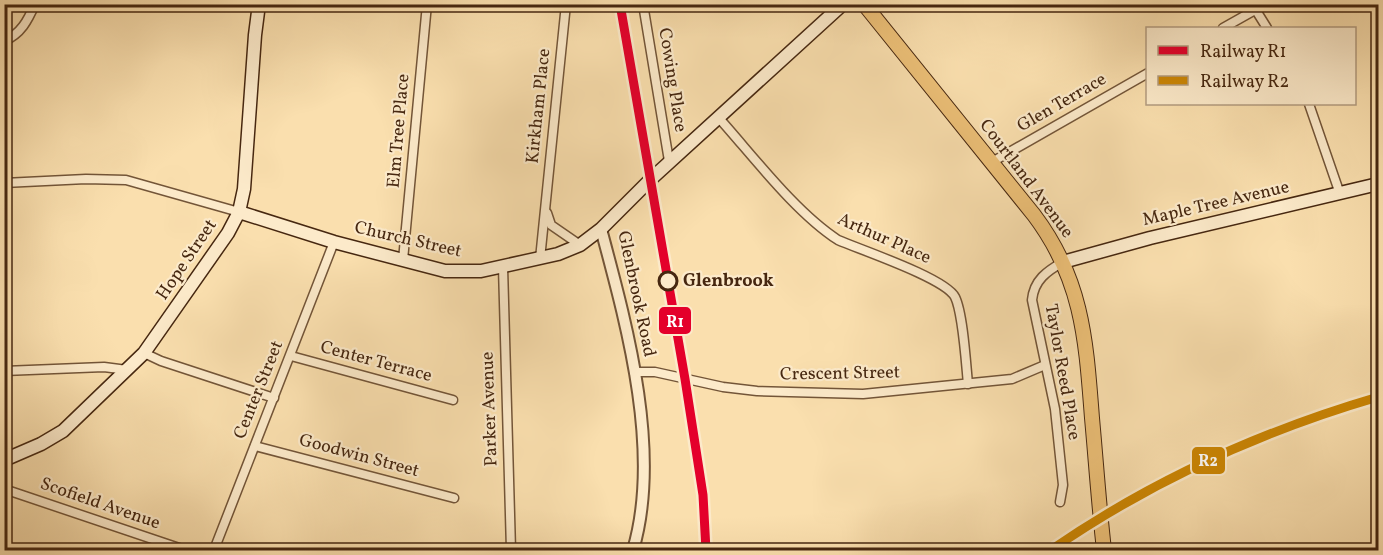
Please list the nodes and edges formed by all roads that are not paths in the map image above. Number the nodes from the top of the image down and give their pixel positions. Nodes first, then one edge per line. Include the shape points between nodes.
1 (35, 4) edge
2 (259, 4) edge
3 (427, 4) edge
4 (566, 4) edge
5 (643, 4) edge
6 (843, 4) edge
7 (864, 4) edge
8 (1254, 7) edge
9 (1224, 27) edge
10 (1267, 27) edge
11 (4, 41) edge
12 (1146, 74) edge
13 (1309, 105) edge
14 (718, 117) junction
15 (669, 161) junction
16 (992, 162) junction
17 (4, 183) edge
18 (1378, 184) edge
19 (1340, 194) junction
20 (546, 210) junction
21 (239, 212) junction
22 (601, 229) junction
23 (334, 242) junction
24 (580, 245) junction
25 (540, 259) junction
26 (403, 260) junction
27 (1063, 262) junction
28 (503, 267) junction
29 (144, 353) junction
30 (291, 356) junction
31 (1045, 365) junction
32 (128, 370) junction
33 (4, 371) edge
34 (634, 372) junction
35 (968, 384) junction
36 (274, 398) junction
37 (453, 400) dead end
38 (255, 446) junction
39 (4, 460) edge
40 (4, 489) edge
41 (454, 498) dead end
42 (1060, 502) dead end
43 (185, 550) edge
44 (214, 550) edge
45 (511, 550) edge
46 (633, 550) edge
47 (1104, 550) edge

1 - 11 street via 20,30
2 - 21 main road, Hope Street
3 - 26 street, Elm Tree Place
4 - 20 street, Kirkham Place
5 - 15 street, Cowing Place
6 - 14 main road, Glenbrook Road
7 - 16 main road, Courtland Avenue
8 - 9 street
8 - 10 street
12 - 16 street, Glen Terrace
13 - 19 street
14 - 15 main road, Glenbrook Road
14 - 35 street, Arthur Place via 827,232 950,290 958,305
15 - 22 main road, Glenbrook Road
16 - 27 main road, Courtland Avenue via 1056,245
17 - 21 street via 126,180
18 - 19 main road, Maple Tree Avenue
19 - 27 main road, Maple Tree Avenue
20 - 24 street via 551,225
20 - 25 street, Kirkham Place
21 - 23 main road, Church Street
21 - 29 main road, Hope Street
22 - 24 main road, Church Street
22 - 34 street, Glenbrook Road
23 - 26 main road, Church Street
23 - 30 street, Center Street
24 - 25 main road, Church Street
25 - 28 main road, Church Street
26 - 28 main road, Church Street via 456,272
27 - 31 street, Taylor Reed Place via 1040,277 1032,295
27 - 47 main road, Courtland Avenue via 1082,319
28 - 45 street, Parker Avenue
29 - 32 main road, Hope Street
29 - 36 street
30 - 36 street, Center Street
30 - 37 street, Center Terrace
31 - 35 street, Crescent Street via 1012,379
31 - 42 street, Taylor Reed Place via 1055,409 1063,485
32 - 33 street via 104,367
32 - 39 main road, Hope Street via 63,431
34 - 35 street, Crescent Street via 656,372 757,391 863,394
34 - 46 street, Glenbrook Road via 644,472 640,528
36 - 38 street, Center Street
38 - 41 street, Goodwin Street
38 - 44 street, Center Street
40 - 43 street, Scofield Avenue

